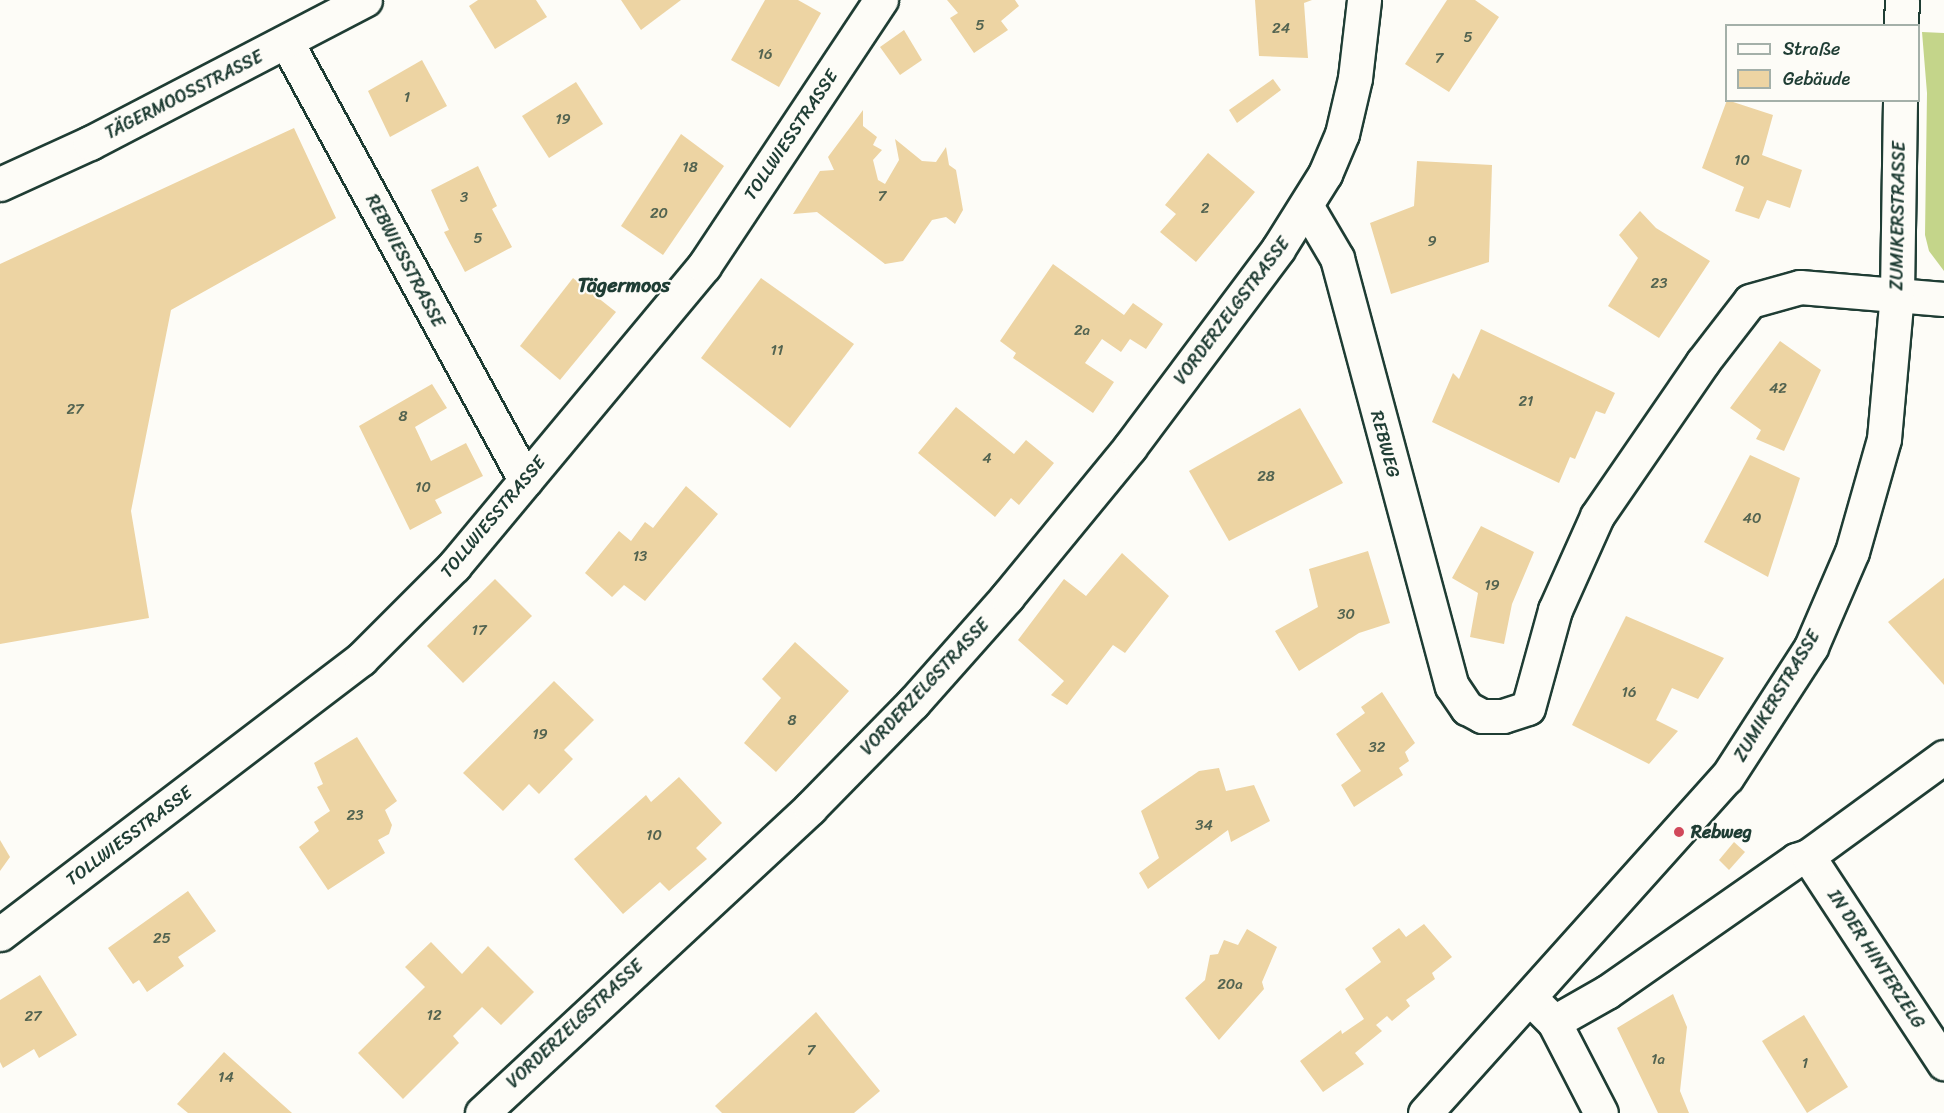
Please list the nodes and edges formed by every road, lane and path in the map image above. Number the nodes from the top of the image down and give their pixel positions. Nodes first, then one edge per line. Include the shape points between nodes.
1 (365, 0) edge
2 (881, 0) edge
3 (1364, 0) edge
4 (1902, 0) edge
5 (1902, 24) edge
6 (287, 43) junction
7 (1900, 102) edge
8 (0, 184) edge
9 (1308, 207) junction
10 (1897, 293) junction
11 (1944, 299) edge
12 (525, 480) junction
13 (1944, 757) edge
14 (1802, 858) junction
15 (0, 934) edge
16 (1531, 998) junction
17 (1554, 1022) junction
18 (1944, 1063) edge
19 (482, 1113) edge
20 (1425, 1113) edge
21 (1601, 1113) edge

1 - 6 street, TÄGERMOOSSTRASSE
2 - 12 street, TOLLWIESSTRASSE via 704,266
3 - 9 street via 1355,78 1342,134
4 - 5 street
6 - 8 street, TÄGERMOOSSTRASSE
6 - 12 street, REBWIESSTRASSE
7 - 10 street, ZUMIKERSTRASSE
9 - 10 street, REBWEG via 1337,258 1452,686 1467,708 1482,716 1503,716 1528,708 1555,610 1597,516 1702,363 1750,301 1800,287
9 - 19 street, VORDERZELGSTRASSE via 1130,447 913,704 810,808
10 - 11 street, REBWEG
10 - 16 street, ZUMIKERSTRASSE via 1891,388 1878,466 1852,552 1811,647 1727,777
12 - 15 street, TOLLWIESSTRASSE via 454,566 361,659
13 - 14 street
14 - 17 street via 1607,992
14 - 18 street, IN DER HINTERZELG
16 - 17 street
16 - 20 street, ZUMIKERSTRASSE
17 - 21 street

